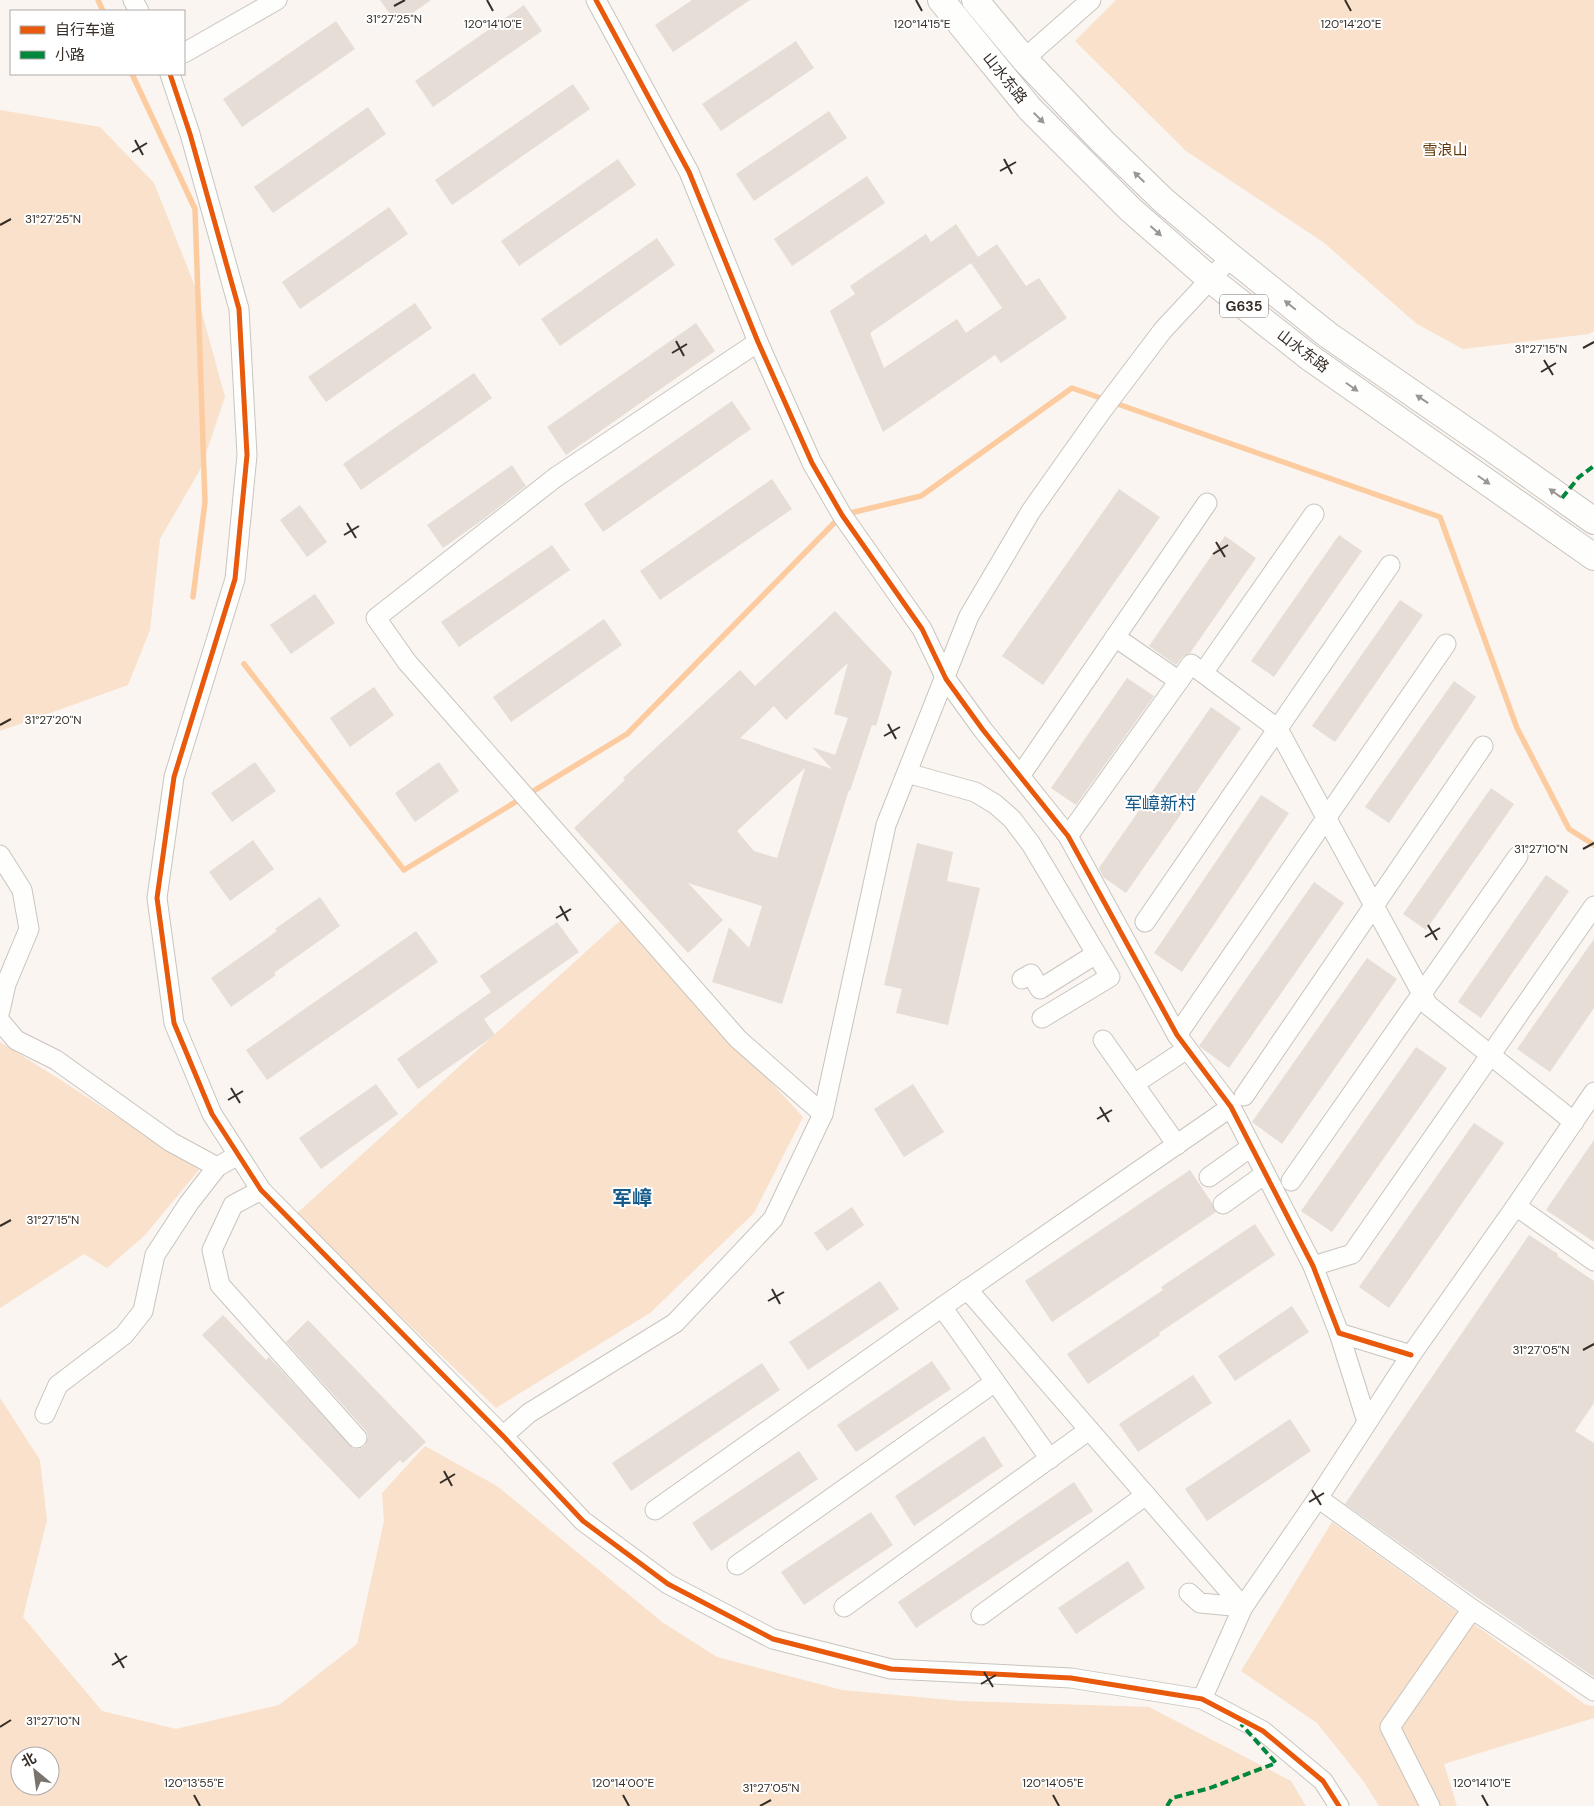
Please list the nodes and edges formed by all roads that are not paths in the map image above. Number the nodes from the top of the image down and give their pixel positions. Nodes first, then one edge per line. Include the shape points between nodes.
1 (277, 0) edge
2 (596, 0) edge
3 (941, 0) edge
4 (975, 0) edge
5 (1091, 0) edge
6 (185, 52) edge
7 (1024, 59) junction
8 (170, 75) edge
9 (1231, 258) junction
10 (1210, 279) junction
11 (758, 342) junction
12 (1207, 503) dead end
13 (1314, 514) dead end
14 (1594, 522) edge
15 (1594, 557) edge
16 (1390, 565) dead end
17 (1115, 637) junction
18 (1446, 644) dead end
19 (1204, 673) junction
20 (946, 679) junction
21 (1179, 680) junction
22 (1278, 729) junction
23 (1483, 746) dead end
24 (907, 772) junction
25 (1020, 776) junction
26 (1326, 818) junction
27 (1068, 836) junction
28 (0, 855) edge
29 (1518, 856) dead end
30 (1374, 906) junction
31 (1594, 906) edge
32 (1145, 922) dead end
33 (1096, 954) junction
34 (1022, 979) dead end
35 (1422, 994) junction
36 (0, 1011) edge
37 (1042, 1018) dead end
38 (0, 1021) edge
39 (1103, 1040) dead end
40 (1182, 1042) junction
41 (1491, 1055) junction
42 (1134, 1084) junction
43 (1594, 1092) edge
44 (1237, 1102) junction
45 (823, 1114) junction
46 (1574, 1122) junction
47 (1176, 1145) junction
48 (1252, 1147) junction
49 (238, 1155) junction
50 (217, 1167) junction
51 (1265, 1174) junction
52 (1209, 1177) dead end
53 (1291, 1181) dead end
54 (261, 1190) junction
55 (1224, 1204) dead end
56 (1516, 1206) junction
57 (1594, 1261) edge
58 (1313, 1266) junction
59 (967, 1289) junction
60 (942, 1307) junction
61 (1339, 1333) junction
62 (1411, 1355) junction
63 (995, 1382) junction
64 (45, 1414) dead end
65 (1367, 1422) junction
66 (1089, 1430) junction
67 (503, 1436) junction
68 (357, 1438) dead end
69 (1050, 1458) junction
70 (1146, 1496) junction
71 (1318, 1498) junction
72 (655, 1510) dead end
73 (737, 1565) dead end
74 (1189, 1593) dead end
75 (844, 1607) dead end
76 (1243, 1607) junction
77 (1472, 1609) junction
78 (981, 1615) dead end
79 (1594, 1691) edge
80 (1202, 1699) junction
81 (1340, 1806) edge
82 (1430, 1806) edge

1 - 6 street
2 - 11 street via 689,172
3 -> 10 highway, 山水东路 / G635 via 1030,109 1131,210
4 - 7 highway, 山水东路 / G635
5 - 7 street
9 -> 7 highway, 山水东路 / G635 via 1136,174
8 - 49 street via 239,309 247,455 235,579 174,777 158,898 174,1023 212,1114
9 - 10 street
14 -> 9 highway, 山水东路 / G635 via 1328,335
10 -> 15 highway, 山水东路 / G635 via 1309,356
10 - 20 street via 1163,330 1031,511 969,616
11 - 20 street via 812,464 842,515 922,629
11 - 45 street via 556,477 376,618 407,662 738,1039
12 - 17 street
13 - 19 street
16 - 22 street
17 - 21 street
17 - 25 street
18 - 26 street
19 - 21 street via 1191,664
19 - 22 street
20 - 24 street
20 - 25 street
21 - 27 street
22 - 26 street
22 - 32 street
23 - 30 street
24 - 33 street via 976,792 1012,819
24 - 45 street via 886,825
25 - 27 street
26 - 30 street
26 - 40 street
27 - 40 street
28 - 36 street via 22,890 29,929 6,984
29 - 35 street
30 - 35 street
30 - 44 street
31 - 41 street
33 - 34 street via 1040,989 1031,974
33 - 37 street via 1110,977
35 - 41 street via 1428,1005
35 - 53 street
38 - 50 street via 16,1040 56,1060 171,1142
39 - 42 street
40 - 42 street
40 - 44 street
41 - 46 street
41 - 58 street via 1352,1254
42 - 47 street
43 - 46 street
44 - 47 street
44 - 48 street
45 - 67 street via 773,1219 675,1323 529,1414
46 - 56 street
47 - 59 street
48 - 51 street
48 - 52 street
49 - 50 street
49 - 54 street
50 - 64 street via 189,1203 156,1255 143,1311 124,1335 58,1384
51 - 55 street
51 - 58 street
54 - 67 street
54 - 68 street via 233,1206 212,1250 220,1285
56 - 57 street
56 - 62 street
58 - 61 street
59 - 60 street
59 - 66 street
60 - 63 street
60 - 72 street
61 - 62 street
61 - 65 street
62 - 65 street
63 - 69 street
63 - 73 street
65 - 71 street
66 - 69 street
66 - 70 street
67 - 80 street via 583,1521 668,1584 774,1639 891,1669 1071,1678
69 - 75 street
70 - 76 street
70 - 78 street
71 - 76 street
71 - 77 street
74 - 76 street via 1200,1603
76 - 80 street
77 - 79 street
77 - 82 street via 1390,1727
80 - 81 street via 1263,1730 1323,1781

